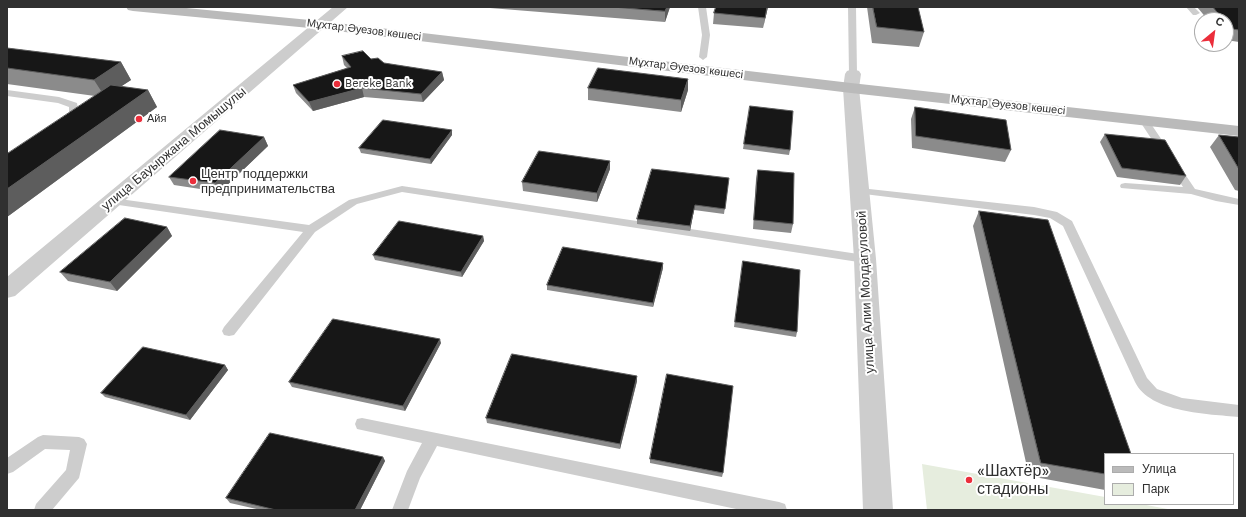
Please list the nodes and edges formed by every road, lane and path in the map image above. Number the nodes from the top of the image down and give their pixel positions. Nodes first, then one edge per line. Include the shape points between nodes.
1 (133, 7) edge
2 (239, 7) edge
3 (702, 7) edge
4 (852, 7) edge
5 (330, 16) edge
6 (703, 57) junction
7 (852, 81) junction
8 (963, 86) dead end
9 (7, 93) edge
10 (1144, 120) junction
11 (56, 128) edge
12 (1239, 131) edge
13 (1125, 186) dead end
14 (860, 191) junction
15 (1191, 191) junction
16 (112, 201) junction
17 (1239, 202) edge
18 (311, 229) junction
19 (865, 259) junction
20 (8, 288) edge
21 (229, 331) dead end
22 (1239, 410) edge
23 (362, 424) dead end
24 (433, 438) junction
25 (7, 467) edge
26 (42, 510) edge
27 (400, 510) edge
28 (779, 510) edge
29 (878, 510) edge

1 - 5 street, Мұхтар Әуезов көшесі
2 - 5 street, Мұхтар Әуезов көшесі
3 - 6 lane via 706,36
4 - 7 lane
5 - 6 street, Мұхтар Әуезов көшесі
5 - 7 street, Мұхтар Әуезов көшесі
5 - 16 street, улица Бауыржана Момышулы
6 - 7 street, Мұхтар Әуезов көшесі
7 - 8 street, Мұхтар Әуезов көшесі
7 - 10 street, Мұхтар Әуезов көшесі
7 - 14 street, улица Алии Молдагуловой
9 - 11 lane via 59,100 74,105 74,115
10 - 12 street, Мұхтар Әуезов көшесі
10 - 15 lane
13 - 15 lane
14 - 19 street, улица Алии Молдагуловой
14 - 22 lane via 1053,215 1068,224 1142,382 1152,393 1182,404
15 - 17 lane
16 - 18 lane
16 - 20 street, улица Бауыржана Момышулы
18 - 19 lane via 353,202 402,189
18 - 21 lane
19 - 29 street, улица Алии Молдагуловой
23 - 24 lane
24 - 27 lane via 413,476
24 - 28 lane
25 - 26 lane via 43,442 79,444 73,473

